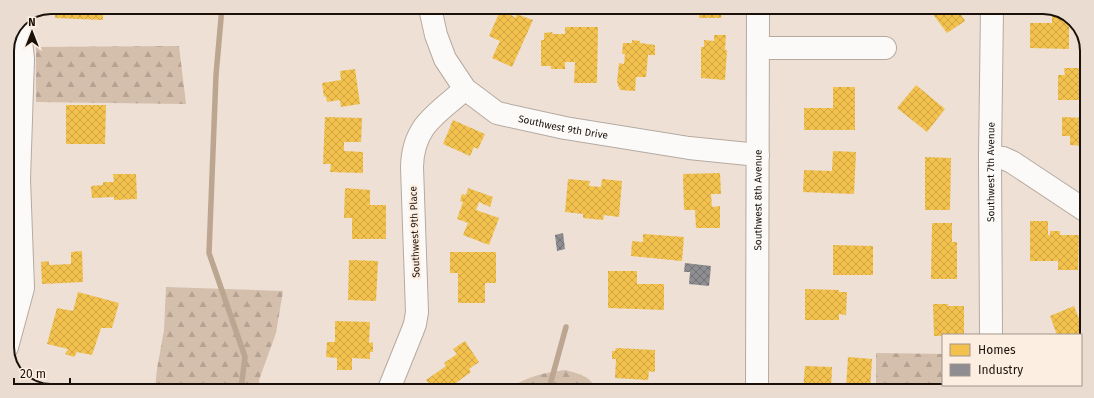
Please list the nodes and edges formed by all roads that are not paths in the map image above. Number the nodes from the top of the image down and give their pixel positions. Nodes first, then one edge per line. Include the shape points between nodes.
1 (431, 14) edge
2 (758, 14) edge
3 (992, 14) edge
4 (20, 30) edge
5 (758, 48) junction
6 (885, 48) dead end
7 (465, 89) junction
8 (758, 155) junction
9 (990, 157) junction
10 (1080, 207) edge
11 (14, 321) edge
12 (991, 334) edge
13 (391, 384) edge
14 (757, 384) edge

1 - 7 street, Southwest 9th Drive via 445,59
2 - 5 street, Southwest 8th Avenue
3 - 9 street, Southwest 7th Avenue
4 - 11 street via 23,59 19,179 23,288
5 - 6 street
5 - 8 street, Southwest 8th Avenue
7 - 8 street, Southwest 9th Drive via 496,113 558,127 689,148
7 - 13 street, Southwest 9th Place via 430,120 415,143 412,167 416,318
8 - 14 street, Southwest 8th Avenue
9 - 10 street via 1012,162
9 - 12 street, Southwest 7th Avenue

